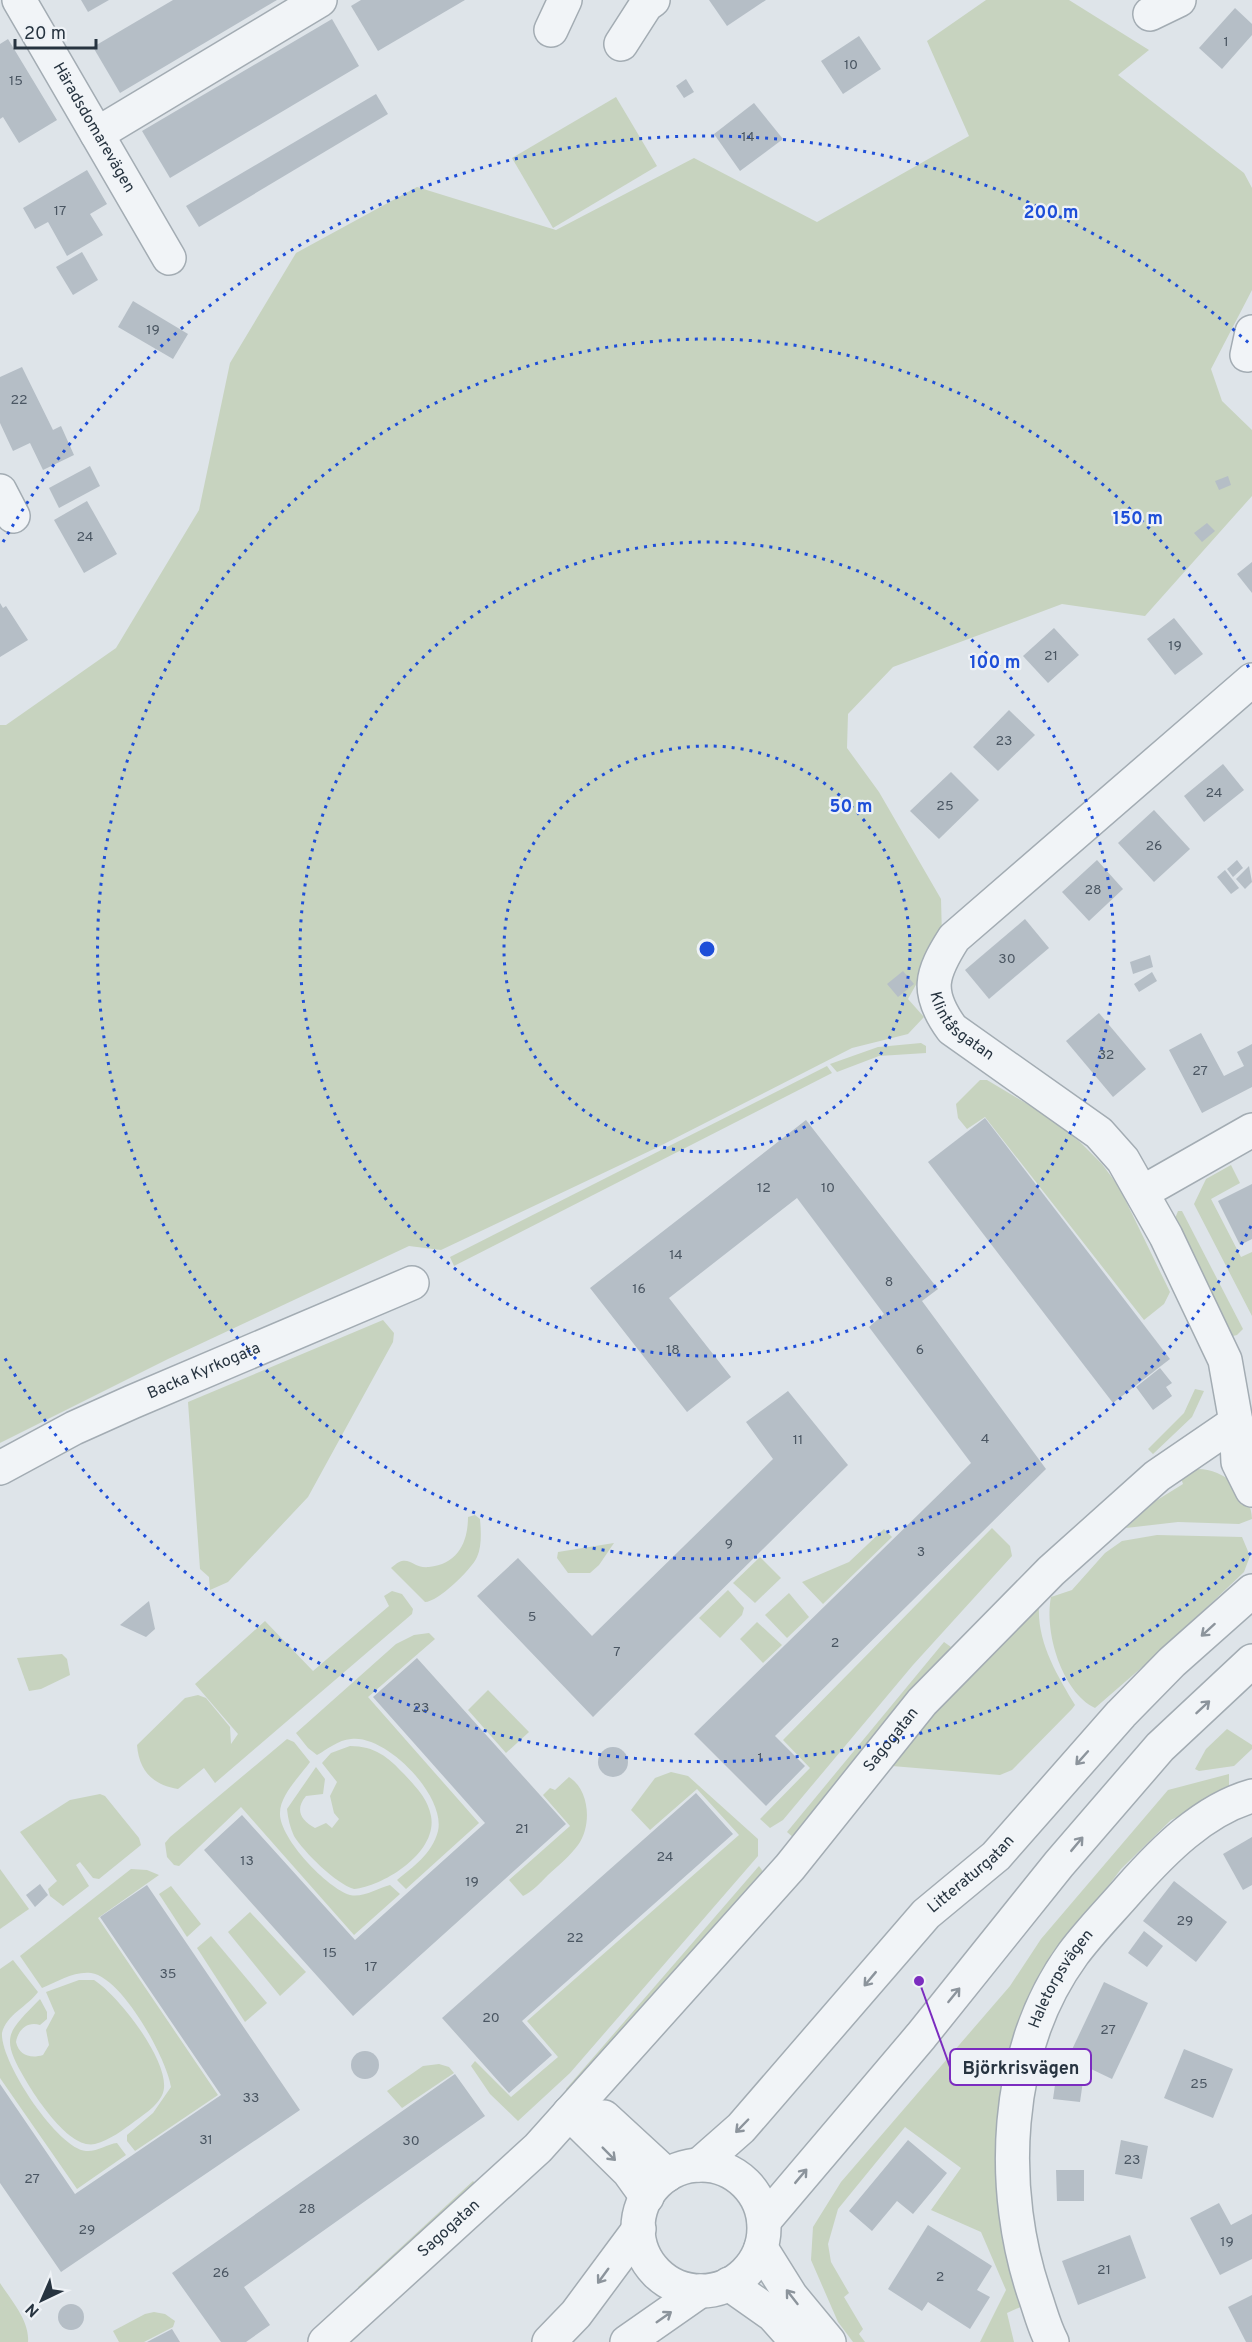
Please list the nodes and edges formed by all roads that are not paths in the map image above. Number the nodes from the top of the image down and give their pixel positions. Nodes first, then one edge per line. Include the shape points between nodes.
1 (18, 0) edge
2 (320, 0) edge
3 (565, 0) edge
4 (653, 0) edge
5 (551, 30) dead end
6 (621, 44) dead end
7 (97, 134) junction
8 (170, 258) dead end
9 (1252, 680) edge
10 (1252, 1131) edge
11 (1143, 1192) junction
12 (412, 1283) dead end
13 (1244, 1429) edge
14 (0, 1468) edge
15 (1252, 1491) edge
16 (1252, 1591) edge
17 (1252, 1661) edge
18 (1252, 1796) edge
19 (576, 2105) junction
20 (699, 2165) junction
21 (657, 2186) junction
22 (639, 2229) junction
23 (762, 2235) junction
24 (715, 2288) junction
25 (325, 2342) edge
26 (549, 2342) edge
27 (627, 2342) edge
28 (797, 2342) edge
29 (829, 2342) edge
30 (1052, 2342) edge

1 - 7 street, Häradsdomarevägen
2 - 7 street
3 - 5 street
4 - 6 street
7 - 8 street, Häradsdomarevägen
9 - 11 street, Klintåsgatan via 954,938 937,965 933,982 942,1015 952,1029 1099,1133 1123,1160
10 - 11 street
11 - 13 street, Klintåsgatan via 1225,1360
12 - 14 street, Backa Kyrkogata via 74,1428
13 - 15 street, Klintåsgatan via 1238,1462
13 - 19 street, Sagogatan via 1157,1476 1051,1571 922,1702 790,1867
16 -> 20 street, Litteraturgatan via 1121,1714 996,1856 926,1914 741,2128
23 -> 17 street via 1059,1864 1152,1756
18 - 30 street, Haletorpsvägen via 1234,1801 1190,1830 1153,1863 1072,1955 1037,2025 1019,2088 1011,2145 1019,2242
19 - 21 street
19 - 25 street, Sagogatan via 538,2148
20 - 21 street, Litteraturgatan via 683,2168
20 - 23 street, Litteraturgatan via 723,2169 744,2181 758,2202
21 - 22 street via 640,2213
22 - 24 street via 644,2253 657,2272 673,2284
22 -> 26 street via 576,2314
23 - 24 street via 748,2269
29 -> 23 street, Litteraturgatan via 791,2296
27 -> 24 street
24 - 28 street via 773,2314

